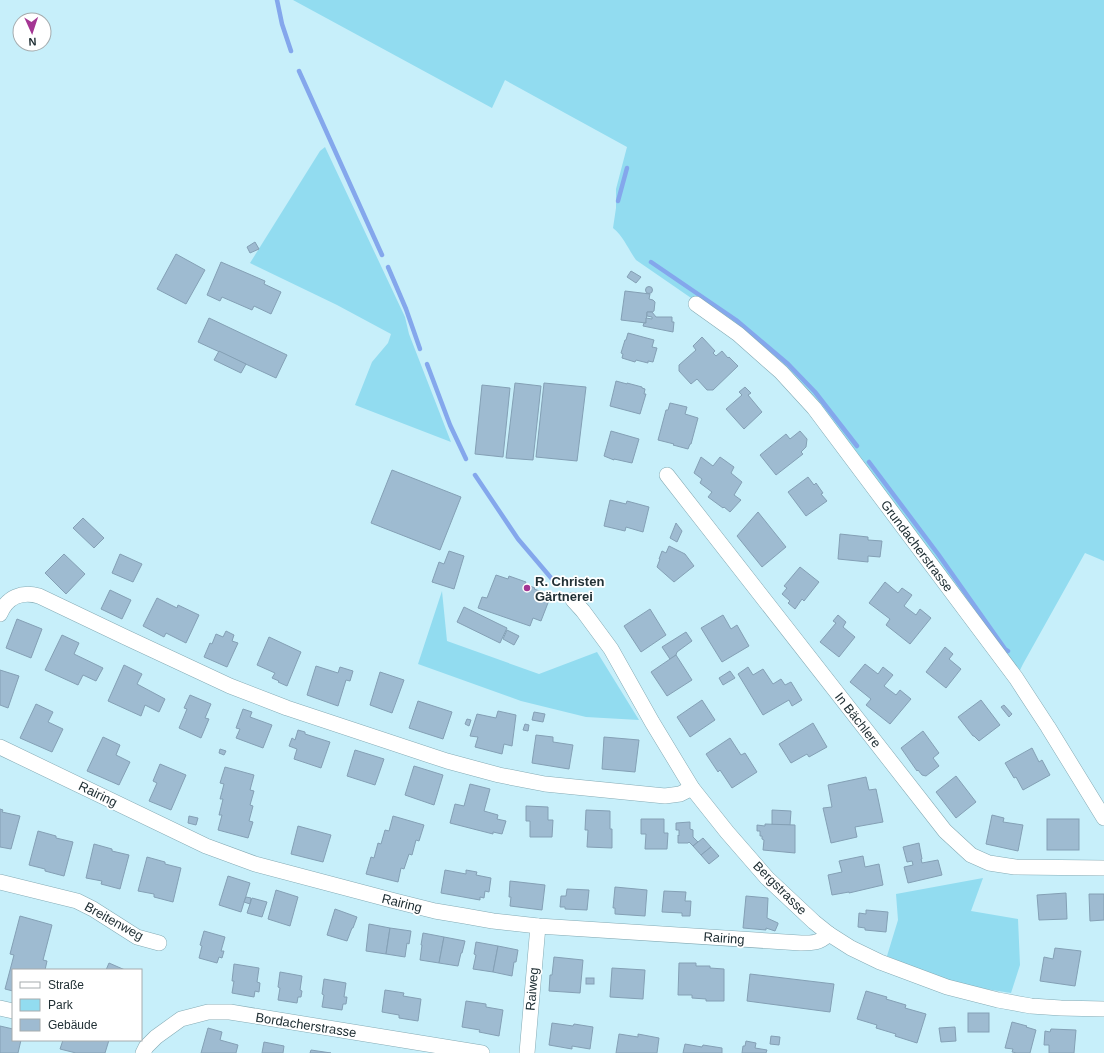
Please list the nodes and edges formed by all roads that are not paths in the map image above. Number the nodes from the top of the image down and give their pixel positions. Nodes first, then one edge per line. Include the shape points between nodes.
1 (696, 304) dead end
2 (667, 475) dead end
3 (573, 600) dead end
4 (0, 614) edge
5 (0, 747) edge
6 (692, 788) junction
7 (1104, 818) edge
8 (1104, 868) edge
9 (0, 882) edge
10 (538, 926) junction
11 (829, 934) junction
12 (159, 943) dead end
13 (0, 1008) edge
14 (1104, 1009) edge
15 (12, 1011) edge
16 (143, 1053) edge
17 (482, 1053) edge
18 (527, 1053) edge

1 - 7 street, Grundacherstrasse via 738,334 781,372 814,408 1016,678
2 - 8 street, In Bächlere via 955,841 972,855 988,863 1015,867
3 - 6 street, Bergstrasse via 611,649
4 - 6 street via 5,604 15,597 27,594 39,596 230,686 280,706 447,761 498,775 545,784 665,796 680,794
5 - 10 street, Rairing via 206,846 255,864 435,911
6 - 11 street, Bergstrasse via 767,878
9 - 12 street, Breitenweg via 77,901 137,937
10 - 11 street, Rairing via 801,943 817,943
10 - 18 street, Raiweg
11 - 14 street, Bergstrasse via 880,962 947,988 1030,1006
13 - 15 street
16 - 17 street, Bordacherstrasse via 156,1037 181,1019 208,1012 230,1012

